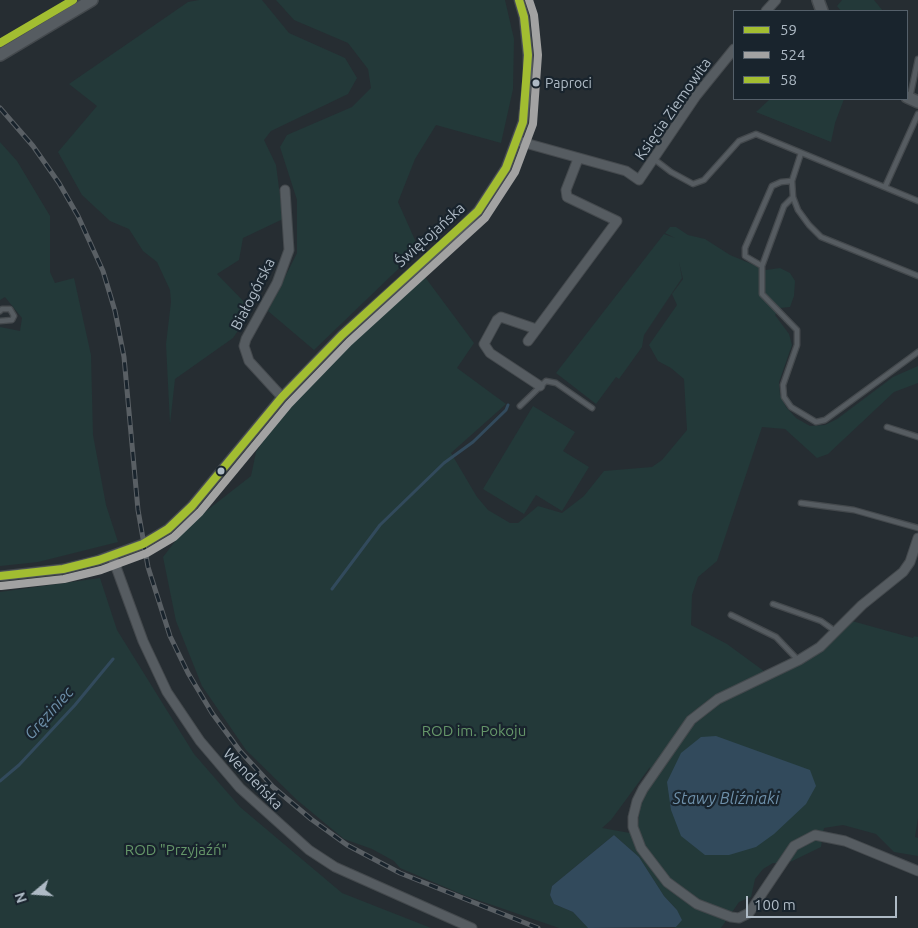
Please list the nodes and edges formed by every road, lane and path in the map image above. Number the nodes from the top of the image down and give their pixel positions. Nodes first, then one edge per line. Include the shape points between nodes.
1 (92, 0) edge
2 (519, 0) edge
3 (776, 0) edge
4 (767, 10) edge
5 (733, 50) edge
6 (0, 55) edge
7 (918, 58) edge
8 (917, 68) edge
9 (911, 99) edge
10 (918, 114) edge
11 (518, 141) junction
12 (801, 153) junction
13 (578, 159) junction
14 (654, 159) junction
15 (792, 182) junction
16 (884, 187) junction
17 (285, 190) dead end
18 (793, 197) junction
19 (918, 201) edge
20 (762, 266) junction
21 (918, 276) edge
22 (0, 311) edge
23 (0, 321) edge
24 (536, 329) junction
25 (528, 341) dead end
26 (918, 352) edge
27 (540, 386) junction
28 (282, 397) junction
29 (520, 406) dead end
30 (592, 408) dead end
31 (887, 428) dead end
32 (918, 437) edge
33 (801, 503) dead end
34 (918, 528) edge
35 (918, 538) edge
36 (112, 556) junction
37 (0, 576) edge
38 (773, 604) dead end
39 (731, 615) dead end
40 (836, 631) junction
41 (799, 660) junction
42 (918, 871) edge
43 (472, 928) edge

1 - 6 street
2 - 11 street, Świętojańska via 527,37 528,77
3 - 4 street
5 - 14 street, Księcia Ziemowita via 696,96
7 - 8 lane
8 - 9 lane
10 - 16 lane
11 - 13 street, Księcia Ziemowita
11 - 28 street, Świętojańska via 493,191 467,222 342,335
12 - 14 lane via 756,134 749,135 739,141 704,180 693,184
12 - 15 lane
12 - 16 lane
13 - 14 street, Księcia Ziemowita via 626,171 640,180
13 - 24 street via 566,190 567,198 616,221
15 - 18 lane
15 - 20 lane via 772,186 745,248 745,256
16 - 19 lane
17 - 28 street, Białogórska via 289,250 277,283 244,346 249,361
18 - 20 lane via 784,206
18 - 21 lane via 798,210 820,236
20 - 26 lane via 762,294 797,330 797,345 783,385 784,397 790,407 816,422 836,415
22 - 23 lane via 10,309 14,316 12,320
24 - 25 street
24 - 27 street via 502,317 484,344 490,353
27 - 29 lane
27 - 30 lane via 546,381 553,382
28 - 36 street, Świętojańska via 179,519 145,543
31 - 32 lane
33 - 34 lane via 854,510
35 - 40 street via 910,562 902,572
36 - 37 street, Świętojańska via 63,568
36 - 43 street, Wendeńska via 143,641 167,692 200,742 240,788 302,844 334,867
38 - 40 lane via 821,621
39 - 41 lane via 776,637
40 - 41 street
41 - 42 street via 704,708 679,735 643,789 634,809 633,828 641,848 667,882 697,904 739,918 754,908 794,846 815,835 845,841

